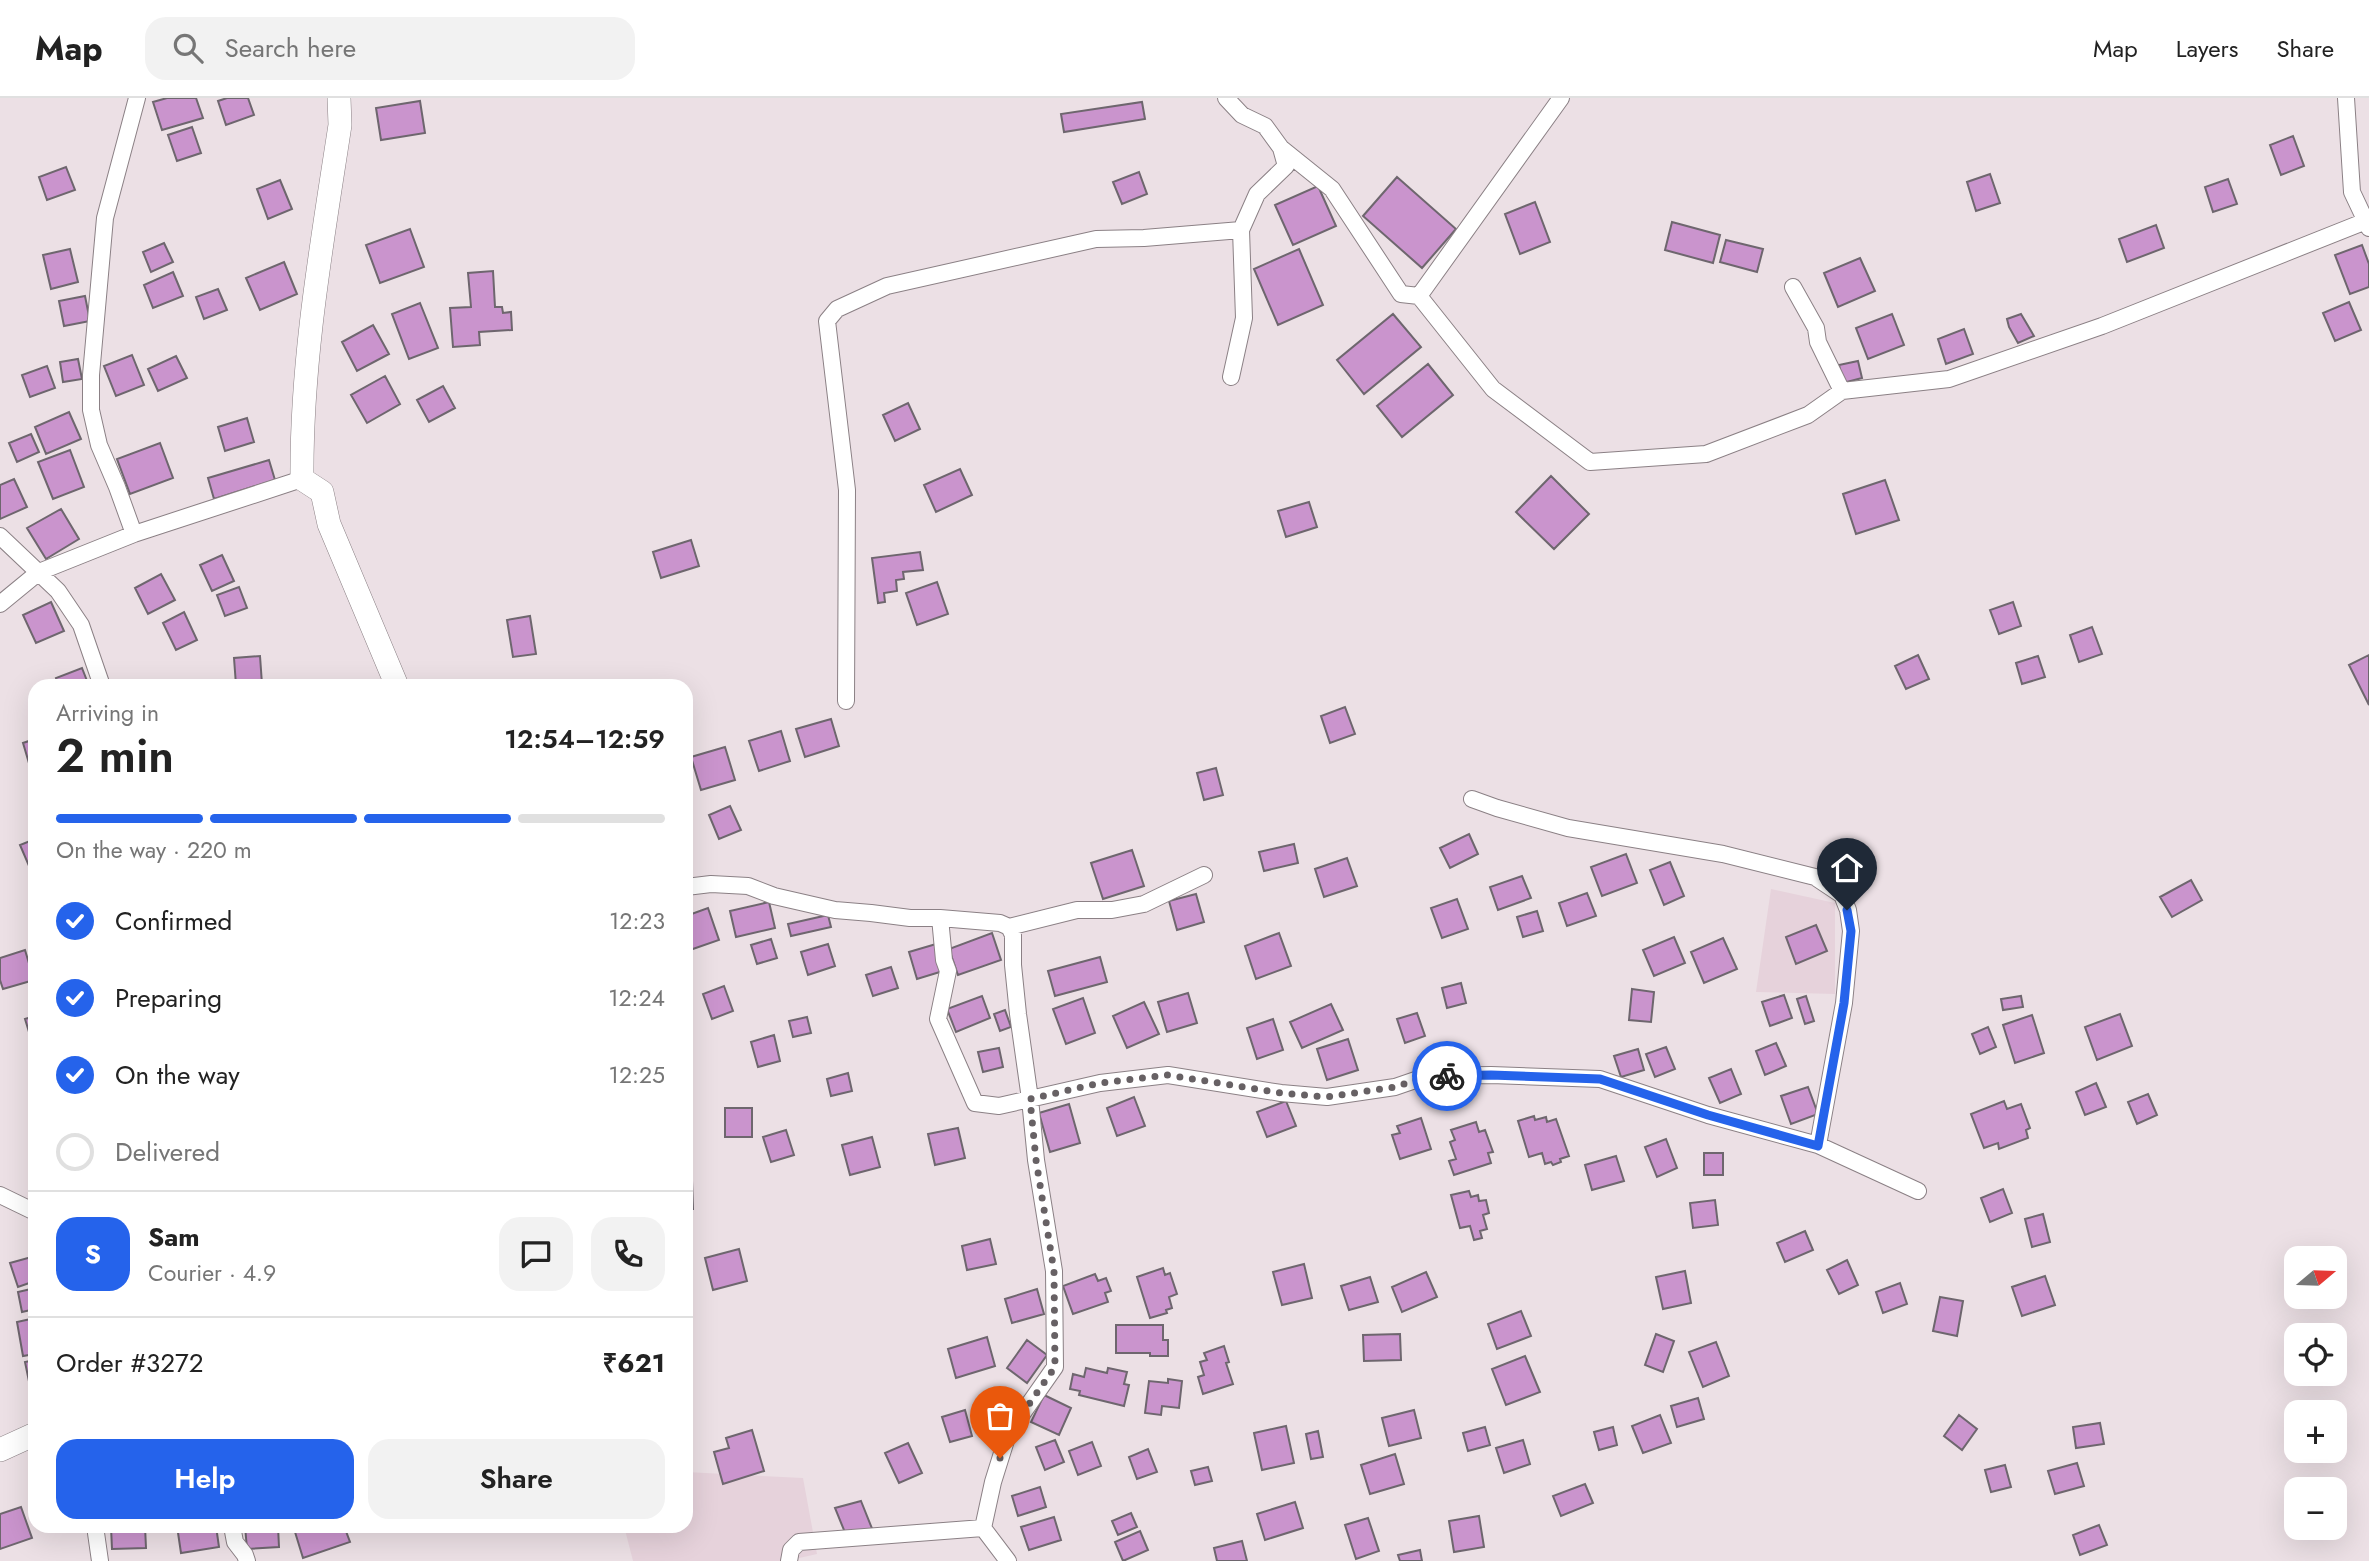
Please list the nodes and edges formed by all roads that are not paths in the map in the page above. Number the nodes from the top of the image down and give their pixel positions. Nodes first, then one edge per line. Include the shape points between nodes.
1 (136, 98) edge
2 (339, 98) edge
3 (1226, 98) edge
4 (1561, 98) edge
5 (2346, 98) edge
6 (1281, 148) junction
7 (2367, 225) edge
8 (1241, 230) junction
9 (1793, 287) dead end
10 (1419, 296) junction
11 (1231, 377) dead end
12 (1842, 391) junction
13 (302, 479) junction
14 (134, 534) junction
15 (0, 536) edge
16 (39, 572) junction
17 (0, 604) edge
18 (99, 679) edge
19 (394, 679) edge
20 (846, 701) dead end
21 (1472, 799) dead end
22 (1204, 875) dead end
23 (693, 886) edge
24 (940, 918) junction
25 (1009, 927) junction
26 (1030, 1099) junction
27 (1818, 1146) junction
28 (1918, 1191) dead end
29 (0, 1195) edge
30 (28, 1209) edge
31 (28, 1437) edge
32 (0, 1450) edge
33 (983, 1528) junction
34 (96, 1533) edge
35 (233, 1533) edge
36 (100, 1561) edge
37 (247, 1561) edge
38 (789, 1561) edge
39 (1008, 1561) edge

1 - 14 street via 105,218 91,375 91,410 99,445
2 - 13 main road via 340,125 311,314 301,430
3 - 6 street via 1242,115 1265,126
4 - 10 street
5 - 7 street via 2352,192
6 - 8 street via 1286,166 1257,194
6 - 10 street via 1332,189 1401,294
7 - 12 street via 1949,379
8 - 11 street via 1244,318
8 - 20 street via 1096,239 887,286 837,309 827,321 847,490
9 - 12 street
10 - 12 street via 1493,389 1590,462 1706,454 1808,415
13 - 14 street
13 - 19 main road via 322,492 329,524
14 - 16 street
15 - 16 street
16 - 17 street
16 - 18 street via 80,625
21 - 27 street via 1569,828 1723,853 1815,877 1842,895 1851,931 1844,1003
22 - 25 street via 1144,904 1112,911 1077,910
23 - 24 street via 748,886 774,897 835,910
24 - 25 street
24 - 26 street via 948,971 938,1019 975,1103 999,1106
25 - 26 street
26 - 27 street via 1100,1083 1168,1075 1327,1097 1395,1087 1427,1076 1600,1079
26 - 33 street via 1054,1271 1055,1367 1008,1434
27 - 28 street
29 - 30 street
31 - 32 main road
33 - 38 street via 799,1542
33 - 39 street
34 - 36 street
35 - 37 street

